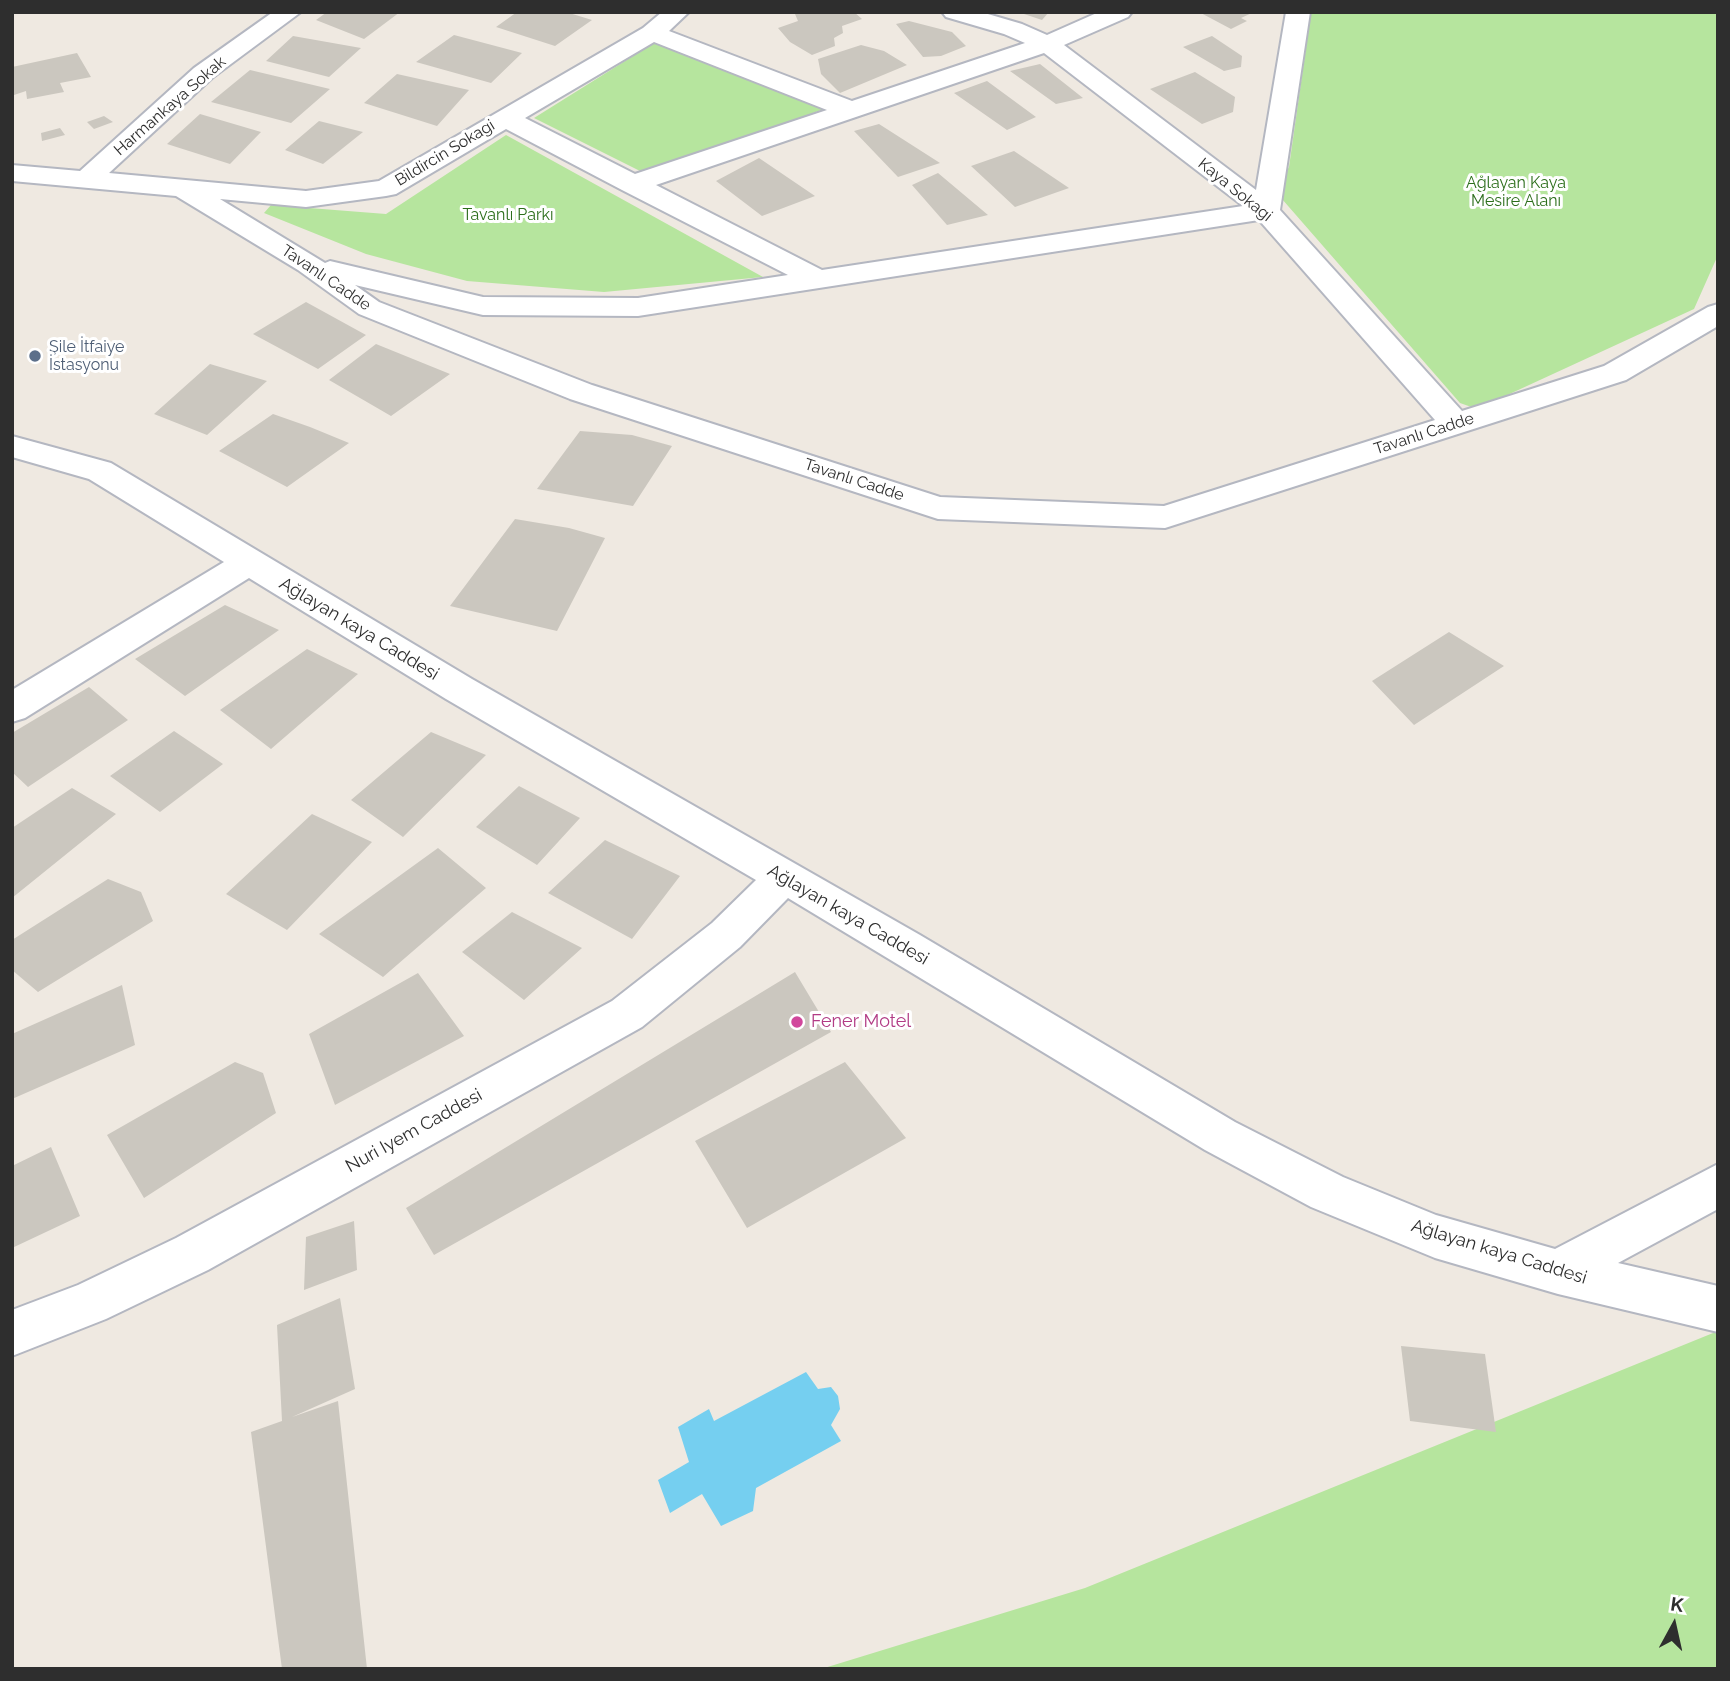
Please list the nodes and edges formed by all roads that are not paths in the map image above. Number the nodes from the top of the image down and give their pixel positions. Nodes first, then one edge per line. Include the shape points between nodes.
1 (289, 12) edge
2 (677, 12) edge
3 (954, 12) edge
4 (1120, 12) edge
5 (1298, 12) edge
6 (652, 33) junction
7 (1047, 44) junction
8 (851, 110) junction
9 (505, 118) junction
10 (12, 173) edge
11 (87, 179) junction
12 (632, 184) junction
13 (183, 188) junction
14 (1266, 211) junction
15 (308, 264) junction
16 (817, 279) junction
17 (1718, 313) edge
18 (1456, 424) junction
19 (12, 446) edge
20 (249, 562) junction
21 (12, 708) edge
22 (783, 878) junction
23 (1718, 1185) edge
24 (1558, 1272) junction
25 (1718, 1309) edge
26 (12, 1333) edge

1 - 11 street, Harmankaya Sokak via 202,73
2 - 6 street, Bildircin Sokagi
3 - 7 street, Kaya Sokagi
4 - 7 street
5 - 14 street
6 - 8 street
6 - 9 street, Bildircin Sokagi
7 - 8 street
7 - 14 street, Kaya Sokagi
8 - 12 street
9 - 12 street
9 - 13 street, Bildircin Sokagi via 386,188 306,199
10 - 11 street, Tavanlı Cadde
11 - 13 street, Tavanlı Cadde
12 - 16 street
13 - 15 street, Tavanlı Cadde
14 - 16 street
14 - 18 street, Kaya Sokagi
15 - 16 street via 483,306 638,307
15 - 18 street, Tavanlı Cadde via 369,308 581,391 938,508 1165,517
17 - 18 street, Tavanlı Cadde via 1615,373
19 - 20 street, Ağlayan kaya Caddesi via 100,471
20 - 21 street
20 - 22 street, Ağlayan kaya Caddesi via 458,690
22 - 24 street, Ağlayan kaya Caddesi via 1220,1136 1327,1192 1435,1236
22 - 26 street, Nuri Iyem Caddesi via 726,935 626,1014 192,1254 90,1303
23 - 24 street
24 - 25 street, Ağlayan kaya Caddesi

